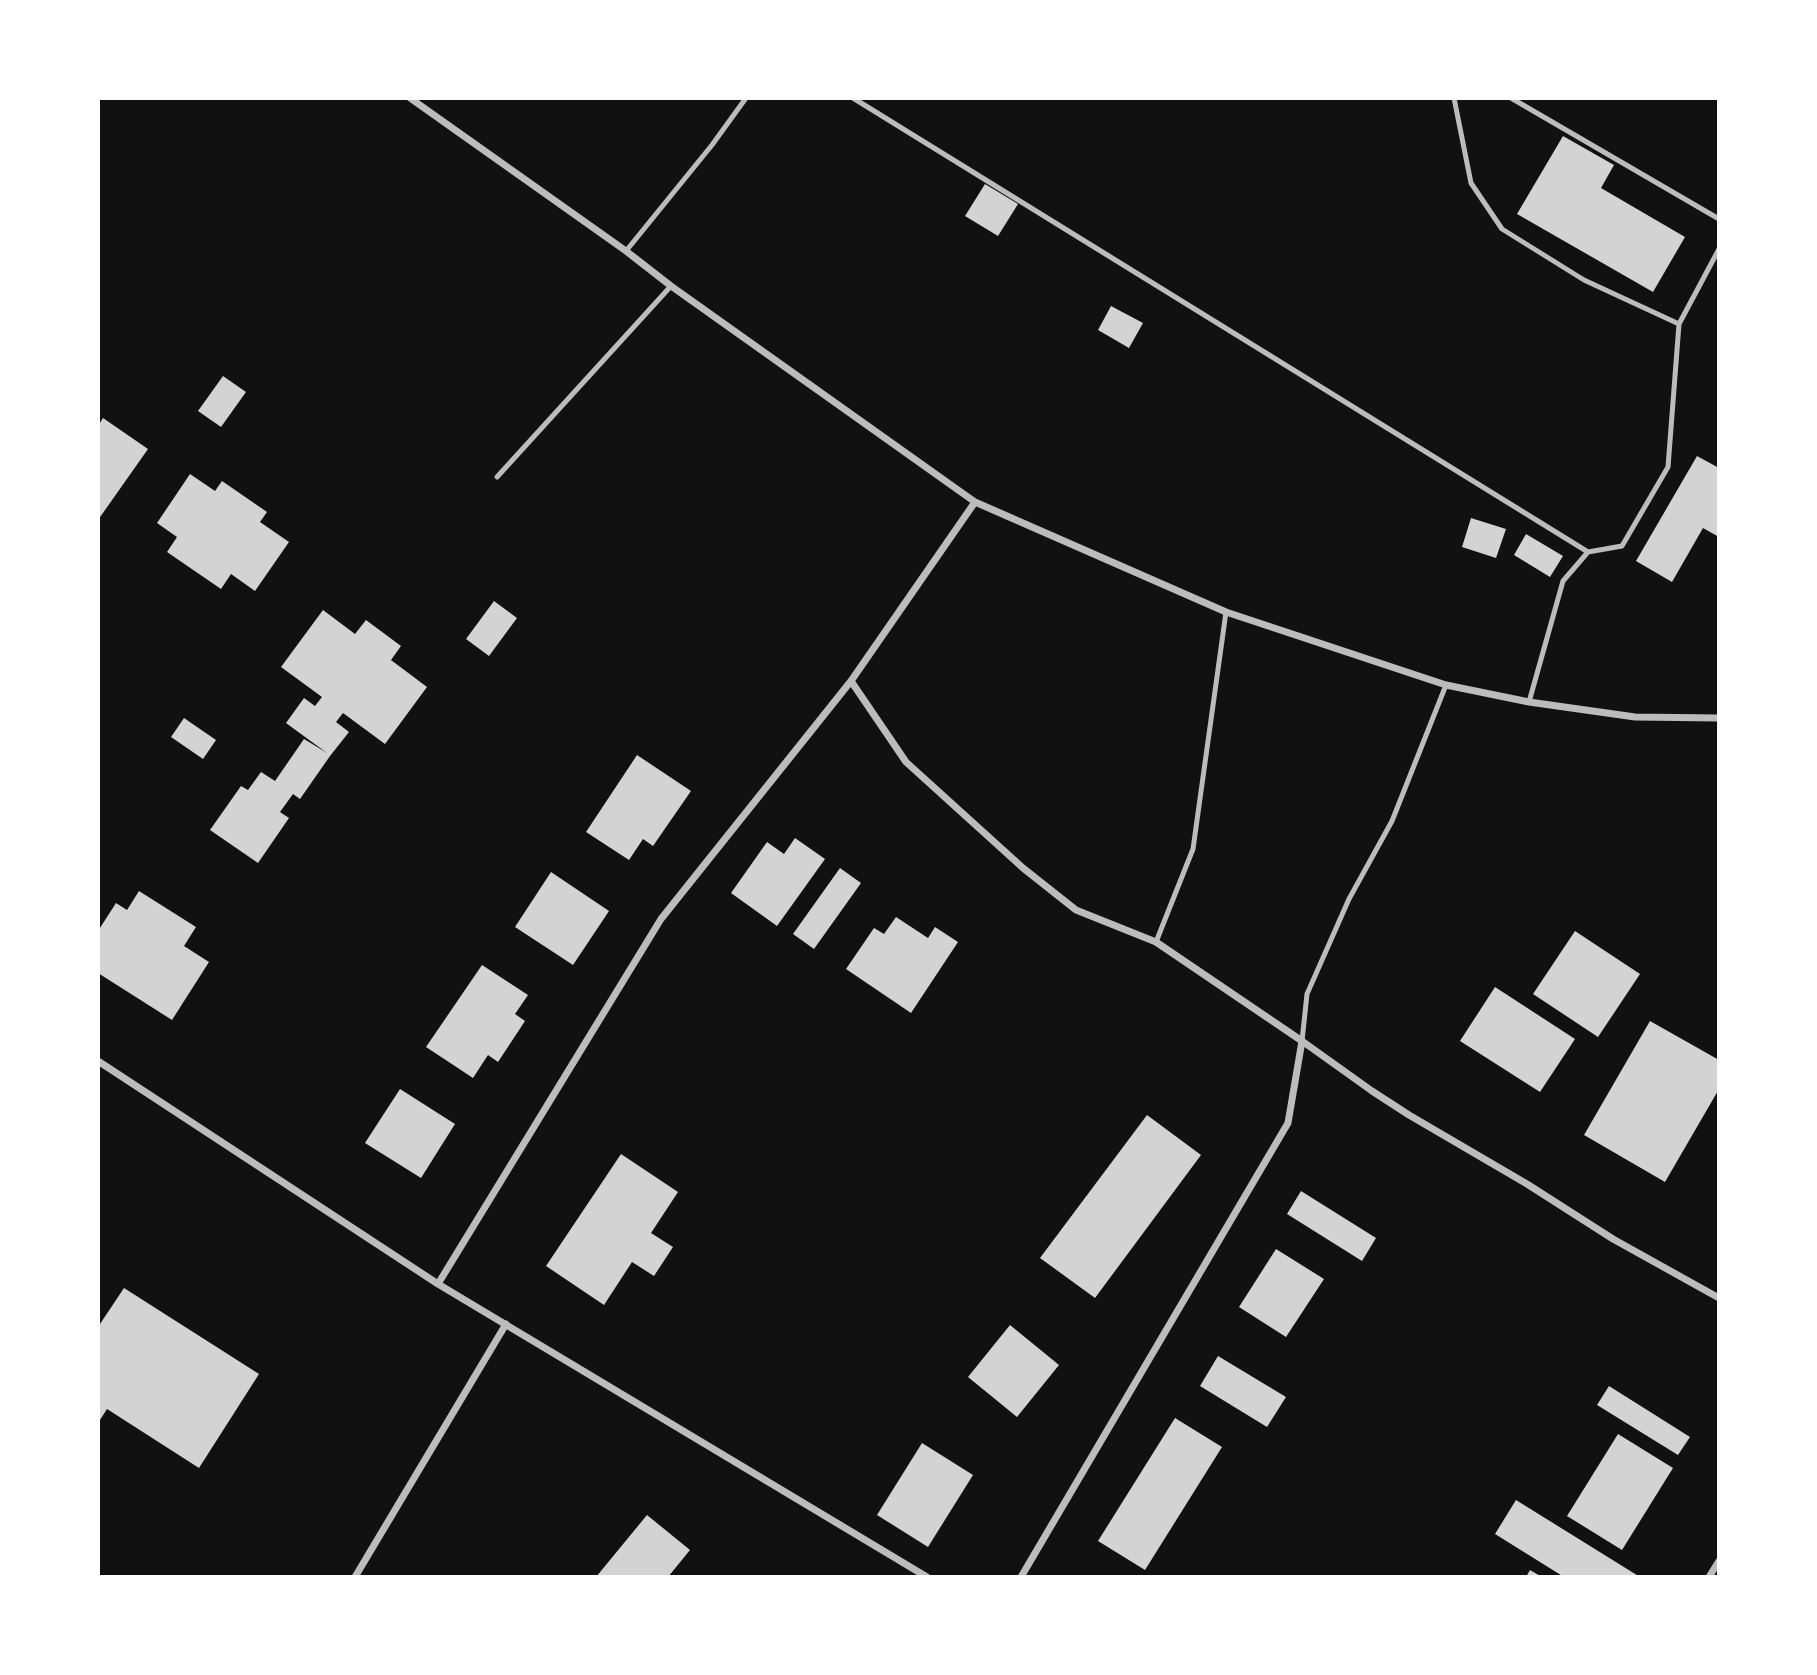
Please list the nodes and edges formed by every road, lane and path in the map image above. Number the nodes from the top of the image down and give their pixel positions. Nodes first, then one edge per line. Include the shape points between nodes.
1 (411, 98) edge
2 (746, 98) edge
3 (853, 98) edge
4 (1454, 98) edge
5 (1511, 98) edge
6 (1719, 219) edge
7 (1719, 250) edge
8 (626, 251) junction
9 (671, 286) junction
10 (1679, 324) junction
11 (498, 477) dead end
12 (975, 502) junction
13 (1588, 552) junction
14 (1226, 612) junction
15 (851, 681) junction
16 (1446, 685) junction
17 (1529, 702) junction
18 (1719, 718) edge
19 (1156, 942) junction
20 (1302, 1041) junction
21 (98, 1061) edge
22 (438, 1284) junction
23 (1719, 1298) edge
24 (506, 1324) junction
25 (1719, 1561) edge
26 (355, 1577) edge
27 (927, 1577) edge
28 (1021, 1577) edge
29 (1709, 1577) edge

1 - 8 street
2 - 8 lane
3 - 13 lane
4 - 10 lane via 1471,183 1502,229 1584,280
5 - 6 lane
7 - 10 lane
8 - 9 street
9 - 11 lane
9 - 12 street
10 - 13 lane via 1668,467 1622,546
12 - 14 street
12 - 15 street
13 - 17 lane via 1563,581
14 - 16 street
14 - 19 lane via 1193,849
15 - 19 street via 906,762 1023,868 1076,910
15 - 22 street via 661,919
16 - 17 street
16 - 20 lane via 1392,821 1349,898 1307,994
17 - 18 street via 1635,717
19 - 20 street
20 - 23 street via 1409,1115
20 - 28 street via 1288,1123
21 - 22 street
22 - 24 street
24 - 26 street
24 - 27 street
25 - 29 street

